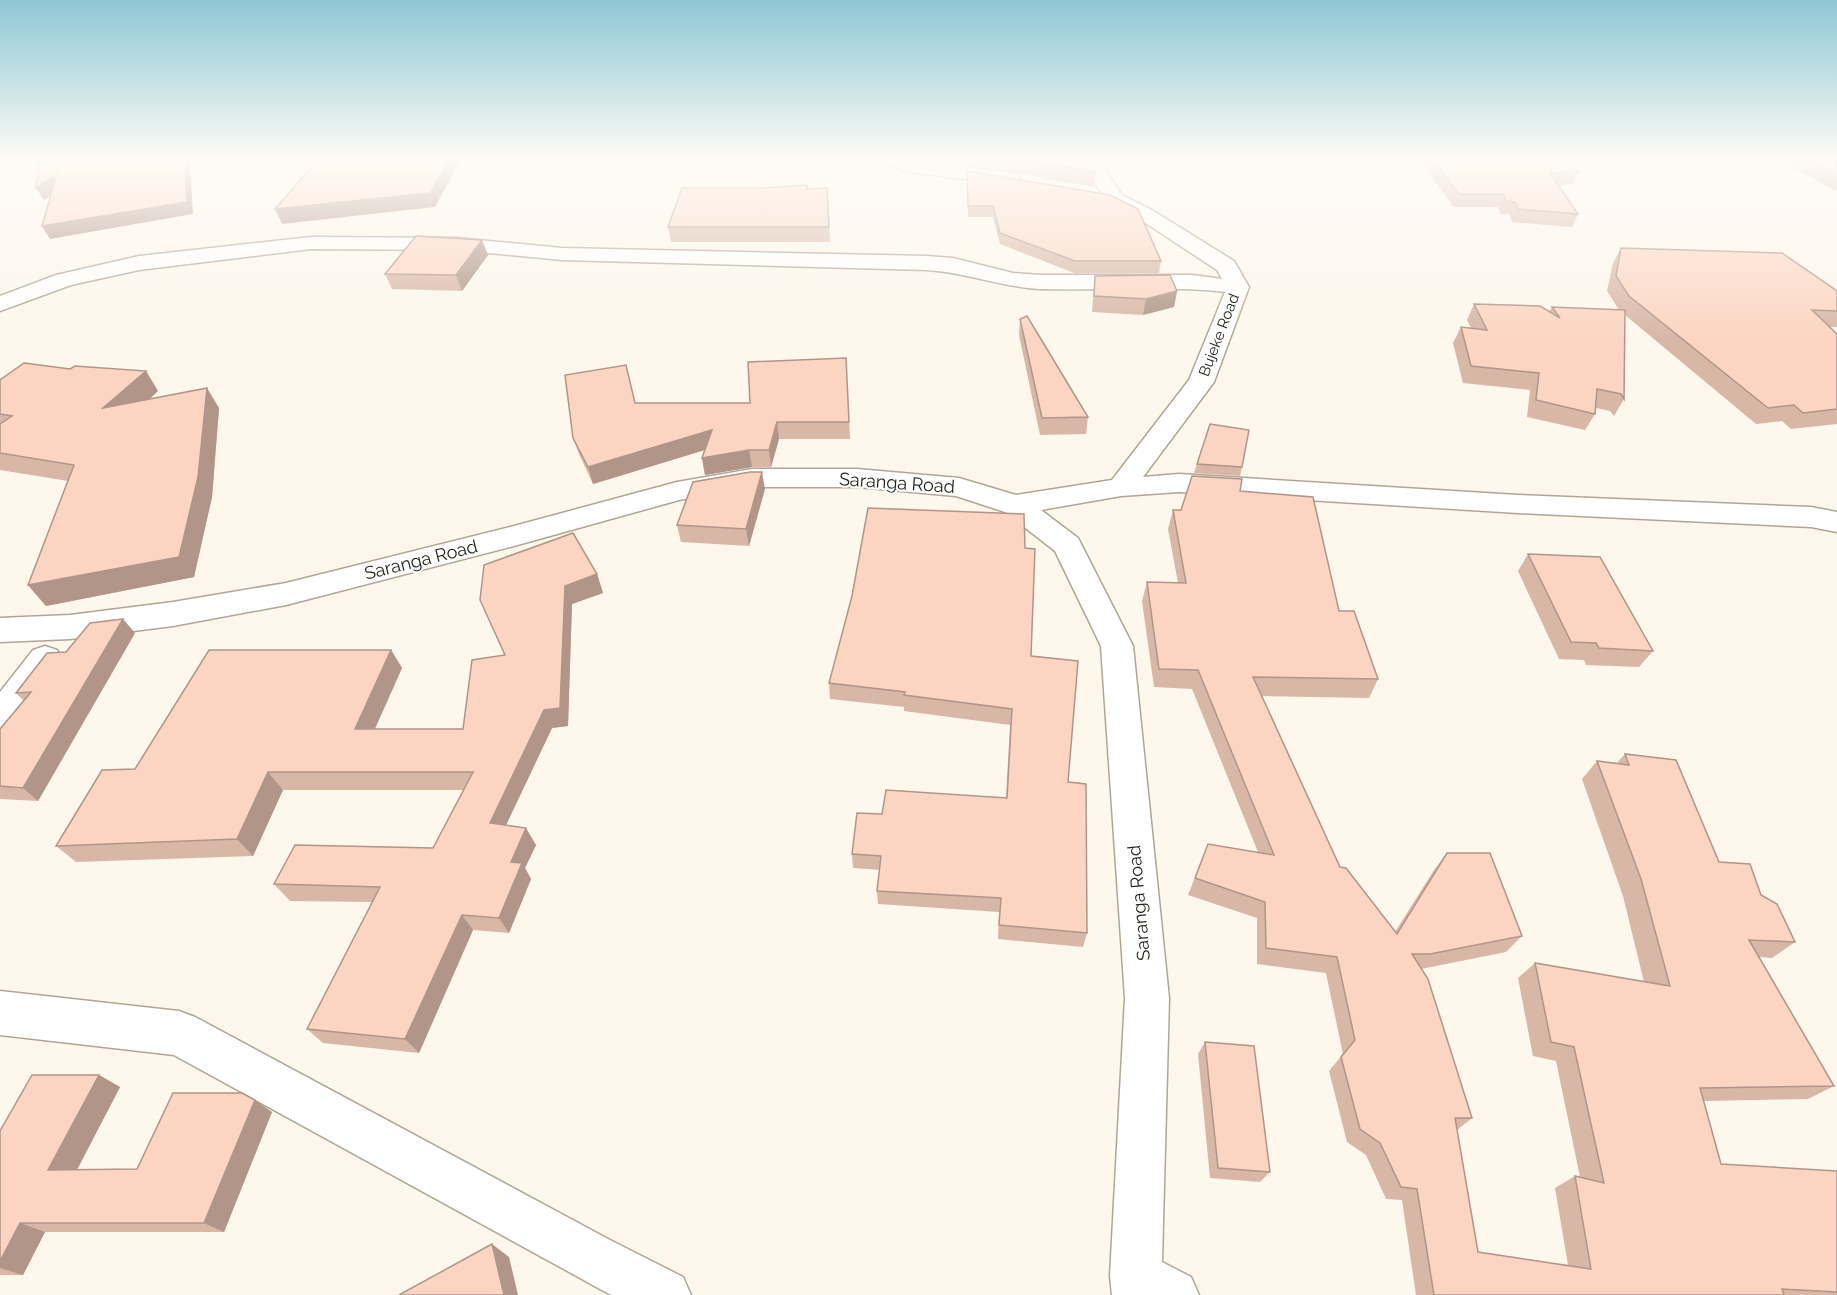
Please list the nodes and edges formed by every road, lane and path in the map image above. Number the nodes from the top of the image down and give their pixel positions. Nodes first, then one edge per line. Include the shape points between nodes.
1 (1152, 218) edge
2 (1238, 287) junction
3 (0, 304) edge
4 (1121, 487) junction
5 (1015, 505) junction
6 (1837, 522) edge
7 (70, 627) junction
8 (0, 630) edge
9 (0, 717) edge
10 (0, 1013) edge
11 (1149, 1289) edge
12 (665, 1295) edge

1 - 2 street, Bujeke Road via 1226,266
2 - 3 street via 1193,282 1041,282 926,263 562,254 457,244 311,243 139,263 64,280
2 - 4 street, Bujeke Road via 1201,382
4 - 5 street
4 - 6 street via 1179,483 1811,517
5 - 7 street, Saranga Road via 959,487 857,478 752,478 677,491 285,594
5 - 11 street, Saranga Road via 1067,545 1117,646 1147,998
7 - 8 street, Saranga Road
7 - 9 street
10 - 12 street via 178,1033

